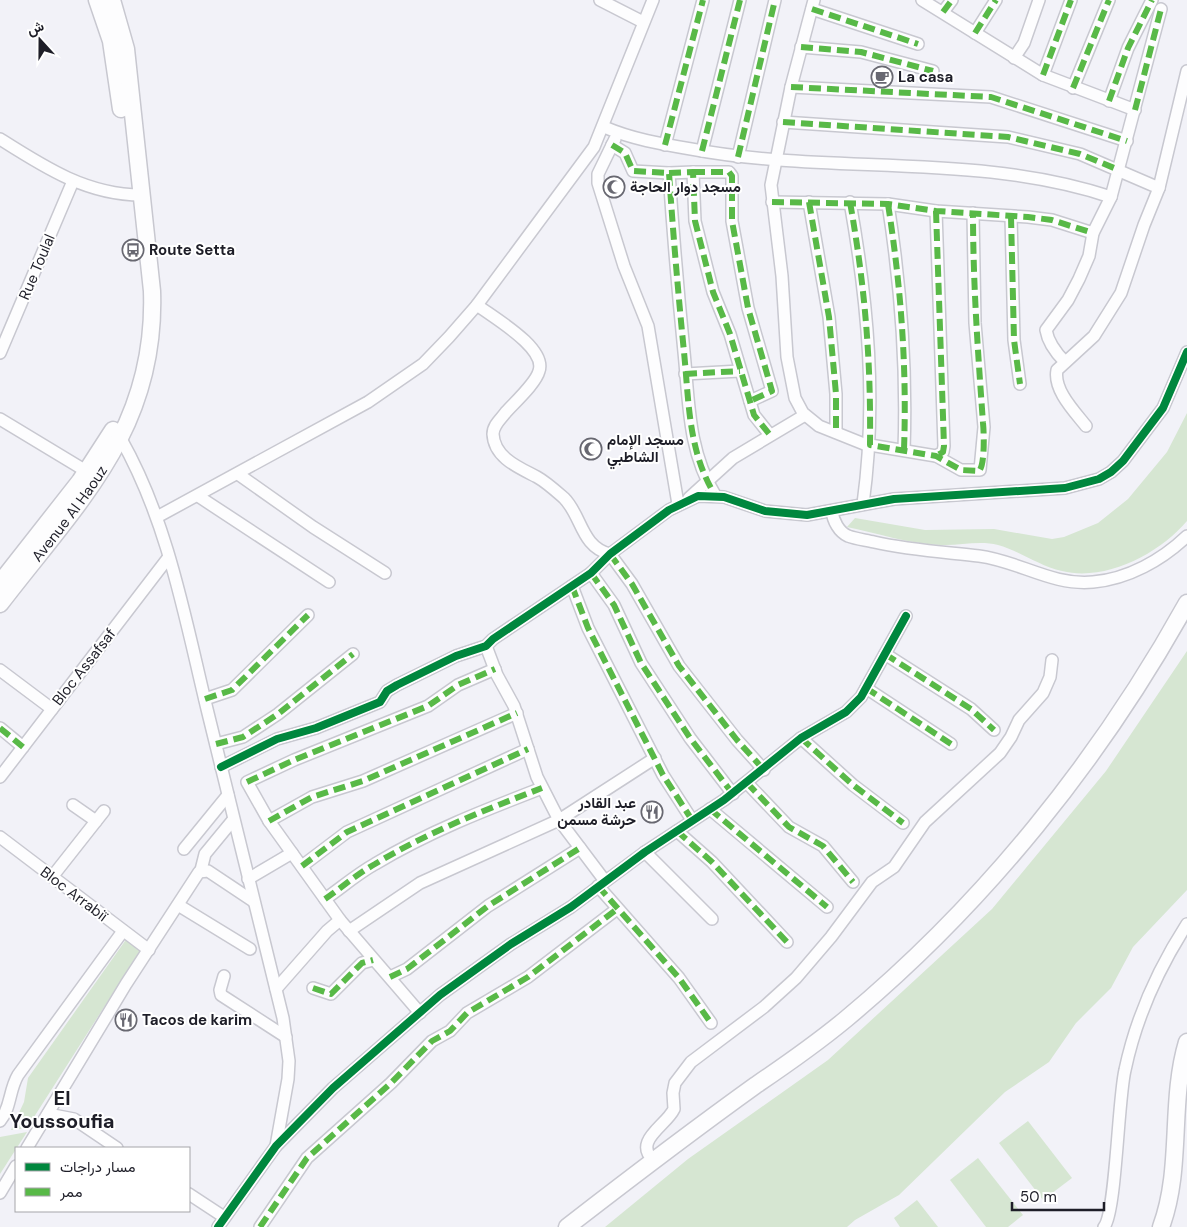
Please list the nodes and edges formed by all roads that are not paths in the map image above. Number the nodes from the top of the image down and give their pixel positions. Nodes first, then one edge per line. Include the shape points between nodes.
1 (600, 0) edge
2 (653, 0) edge
3 (703, 0) edge
4 (740, 0) edge
5 (775, 0) edge
6 (922, 0) edge
7 (952, 0) edge
8 (996, 0) edge
9 (1039, 0) edge
10 (1071, 0) edge
11 (1109, 0) edge
12 (1152, 0) edge
13 (109, 4) edge
14 (813, 5) edge
15 (1161, 9) dead end
16 (943, 12) junction
17 (643, 22) junction
18 (975, 33) junction
19 (918, 44) dead end
20 (801, 47) junction
21 (1014, 58) junction
22 (933, 71) dead end
23 (1187, 71) edge
24 (1043, 75) junction
25 (791, 87) junction
26 (1073, 88) junction
27 (1108, 101) junction
28 (1135, 110) junction
29 (783, 122) junction
30 (604, 127) junction
31 (618, 133) junction
32 (0, 139) edge
33 (1127, 141) junction
34 (612, 145) junction
35 (665, 145) junction
36 (702, 151) junction
37 (738, 157) junction
38 (774, 161) junction
39 (1119, 170) junction
40 (693, 172) junction
41 (669, 173) junction
42 (73, 182) junction
43 (1159, 188) junction
44 (136, 195) junction
45 (1110, 197) junction
46 (772, 202) junction
47 (809, 202) junction
48 (850, 202) junction
49 (888, 204) junction
50 (936, 211) junction
51 (974, 213) junction
52 (1012, 216) junction
53 (1094, 234) junction
54 (477, 305) junction
55 (1187, 352) edge
56 (0, 353) edge
57 (1065, 362) junction
58 (740, 371) junction
59 (685, 374) junction
60 (1020, 384) dead end
61 (750, 401) junction
62 (806, 415) junction
63 (126, 416) junction
64 (0, 419) edge
65 (1086, 426) dead end
66 (836, 432) junction
67 (770, 435) junction
68 (121, 439) junction
69 (870, 445) junction
70 (904, 450) junction
71 (936, 456) junction
72 (238, 474) junction
73 (91, 475) junction
74 (707, 481) junction
75 (715, 495) junction
76 (198, 496) junction
77 (683, 502) junction
78 (863, 504) junction
79 (832, 512) junction
80 (157, 517) junction
81 (1187, 536) edge
82 (610, 554) junction
83 (168, 558) junction
84 (385, 573) dead end
85 (591, 573) junction
86 (329, 582) dead end
87 (0, 583) edge
88 (572, 586) junction
89 (1187, 603) edge
90 (0, 604) edge
91 (308, 615) dead end
92 (906, 616) dead end
93 (486, 646) junction
94 (353, 654) dead end
95 (886, 654) junction
96 (1052, 660) dead end
97 (495, 669) junction
98 (0, 670) edge
99 (866, 688) junction
100 (205, 700) junction
101 (52, 710) junction
102 (517, 713) junction
103 (0, 728) edge
104 (994, 730) dead end
105 (801, 738) junction
106 (216, 744) junction
107 (952, 744) dead end
108 (23, 747) junction
109 (528, 750) junction
110 (655, 758) junction
111 (221, 767) junction
112 (764, 770) junction
113 (0, 777) edge
114 (747, 784) junction
115 (542, 788) junction
116 (733, 794) junction
117 (228, 795) junction
118 (74, 805) dead end
119 (710, 809) junction
120 (104, 811) dead end
121 (234, 820) junction
122 (559, 820) junction
123 (692, 820) junction
124 (96, 821) junction
125 (269, 821) junction
126 (903, 823) dead end
127 (677, 831) junction
128 (0, 836) edge
129 (580, 848) junction
130 (184, 849) dead end
131 (645, 852) junction
132 (292, 853) junction
133 (302, 866) junction
134 (201, 870) junction
135 (52, 877) junction
136 (248, 879) junction
137 (853, 882) dead end
138 (602, 884) junction
139 (253, 900) junction
140 (325, 900) junction
141 (178, 905) junction
142 (827, 907) dead end
143 (618, 909) junction
144 (712, 919) dead end
145 (340, 920) junction
146 (1187, 924) edge
147 (123, 931) junction
148 (349, 931) junction
149 (787, 942) dead end
150 (250, 949) dead end
151 (149, 950) junction
152 (373, 960) junction
153 (224, 976) dead end
154 (390, 977) junction
155 (276, 988) junction
156 (313, 988) dead end
157 (420, 1013) junction
158 (712, 1023) dead end
159 (286, 1036) junction
160 (1187, 1042) edge
161 (48, 1114) junction
162 (0, 1121) edge
163 (276, 1146) junction
164 (28, 1147) edge
165 (116, 1147) edge
166 (654, 1161) junction
167 (15, 1168) edge
168 (0, 1193) edge
169 (190, 1195) edge
170 (221, 1222) edge
171 (260, 1227) edge
172 (566, 1227) edge
173 (1104, 1227) edge
174 (1161, 1227) edge

1 - 17 street
2 - 17 street
3 - 35 street
4 - 36 street
5 - 37 street
6 - 16 street
7 - 16 street
8 - 18 street
9 - 21 street via 1024,43
10 - 24 street
11 - 26 street
12 - 27 street via 1128,48
13 - 44 street via 126,49
14 - 19 street
14 - 20 street
15 - 28 street
16 - 18 street
17 - 30 street
18 - 21 street
20 - 22 street via 861,52
20 - 25 street
21 - 24 street
23 - 43 street
24 - 26 street
25 - 29 street
25 - 33 street via 990,97
26 - 27 street
27 - 28 street
28 - 33 street
29 - 38 street
29 - 39 street via 1008,137 1080,154
30 - 31 street
30 - 54 street via 577,172
31 - 34 street
31 - 35 street
32 - 42 street
33 - 39 street
34 - 41 street via 625,153 633,170
34 - 77 street via 598,174 598,183 624,266 648,326
35 - 36 street
36 - 37 street
37 - 38 street
38 - 45 street via 961,170 1067,184
38 - 46 street
39 - 43 street
39 - 45 street
40 - 41 street
40 - 58 street via 695,221 713,292 730,334
40 - 61 street via 729,172 732,176 732,221 748,308 772,391
41 - 59 street
42 - 44 street via 98,190
42 - 56 street, Rue Toulal
43 - 57 street via 1114,307 1094,336
44 - 63 street via 152,291 152,330 147,367
45 - 53 street
46 - 47 street
46 - 62 street via 782,276 787,357 795,398
47 - 48 street
47 - 66 street via 829,317
48 - 49 street
48 - 69 street via 870,347
49 - 50 street
49 - 70 street via 905,348
50 - 51 street
50 - 71 street via 944,446 943,452
51 - 52 street
51 - 71 street via 975,323 984,427 982,468 979,471 961,470
52 - 53 street via 1052,220
52 - 60 street via 1014,340
53 - 57 street via 1079,279 1046,330
54 - 72 street via 423,364 398,383 331,424
54 - 82 street via 531,346 540,363 538,375 495,426 494,440 498,449 507,460 538,477 564,499 589,542
55 - 78 street via 1164,408 1124,461 1099,479 1065,488 918,496
57 - 65 street via 1058,368 1057,379 1065,399
58 - 59 street
58 - 61 street
59 - 74 street via 696,452
61 - 67 street via 754,414
62 - 66 street via 819,426
62 - 67 street
63 - 68 street, Avenue Al Haouz
63 - 73 street, Avenue Al Haouz via 103,447
64 - 73 street
66 - 69 street
67 - 74 street via 733,458
68 - 73 street, Avenue Al Haouz
68 - 80 street
69 - 70 street
69 - 78 street
70 - 71 street
72 - 76 street
72 - 84 street
73 - 87 street, Avenue Al Haouz
73 - 90 street, Avenue Al Haouz
74 - 75 street
74 - 77 street
75 - 77 street
75 - 79 street via 780,514
76 - 80 street
76 - 86 street
77 - 82 street
78 - 79 street
79 - 81 street via 837,526 848,536 897,548 993,559 1048,578 1072,582 1107,580 1141,568
80 - 83 street
82 - 85 street
82 - 112 street via 632,584 679,666
83 - 100 street
83 - 101 street, Bloc Assafsaf
85 - 88 street
85 - 116 street via 614,605 641,663 690,738
88 - 93 street via 493,638
88 - 110 street via 588,628
89 - 166 street via 1085,763 1023,841 956,915 846,1019
91 - 100 street via 232,690
92 - 95 street
93 - 97 street
93 - 111 street via 456,656 397,684 387,690 380,702 316,728 277,739
94 - 106 street via 278,714 243,737
95 - 99 street
95 - 104 street via 971,709
96 - 166 street via 1050,677 1043,693 1023,714 1000,753 925,822 894,866 872,882 796,978 684,1070 674,1088 672,1114 648,1140 647,1150
97 - 102 street
97 - 125 street via 458,685 419,710 247,782
98 - 101 street
99 - 105 street via 846,712
99 - 107 street
100 - 106 street
101 - 108 street, Bloc Assafsaf
102 - 109 street
102 - 125 street via 363,781 312,797
103 - 108 street
105 - 112 street
105 - 126 street via 858,789
106 - 111 street
108 - 113 street, Bloc Assafsaf
109 - 115 street
109 - 133 street via 347,832
110 - 122 street
110 - 123 street
111 - 117 street
112 - 114 street
114 - 116 street
114 - 137 street via 789,827 823,846
115 - 122 street
115 - 140 street via 420,839 373,865
116 - 119 street
117 - 121 street
117 - 130 street
118 - 124 street
119 - 123 street
119 - 142 street
120 - 124 street
121 - 134 street via 205,854
121 - 136 street
122 - 129 street
122 - 148 street via 420,883
123 - 127 street
124 - 135 street
125 - 132 street
127 - 131 street
127 - 149 street via 712,862
128 - 135 street, Bloc Arrabiï
129 - 138 street
129 - 154 street via 488,906 407,969
131 - 138 street
131 - 144 street
132 - 133 street
132 - 136 street
133 - 140 street
134 - 139 street via 208,870
134 - 141 street
135 - 147 street, Bloc Arrabiï
136 - 139 street
138 - 143 street
138 - 157 street via 476,969
139 - 155 street
140 - 145 street
141 - 150 street
141 - 151 street
143 - 158 street via 679,978
143 - 171 street via 528,976 467,1013 450,1031 432,1041 391,1083 307,1158
145 - 148 street
145 - 155 street
146 - 173 street via 1168,952 1151,989 1127,1062 1111,1205
147 - 151 street, Bloc Arrabiï
147 - 162 street via 18,1075 8,1111
148 - 152 street
151 - 161 street
152 - 154 street
152 - 156 street via 362,963 331,994
153 - 159 street via 221,995
154 - 157 street
155 - 159 street
157 - 163 street via 333,1088
159 - 163 street via 288,1079
160 - 174 street via 1178,1083 1170,1194
161 - 164 street
161 - 165 street via 74,1119
163 - 170 street
166 - 172 street
167 - 168 street
169 - 170 street

